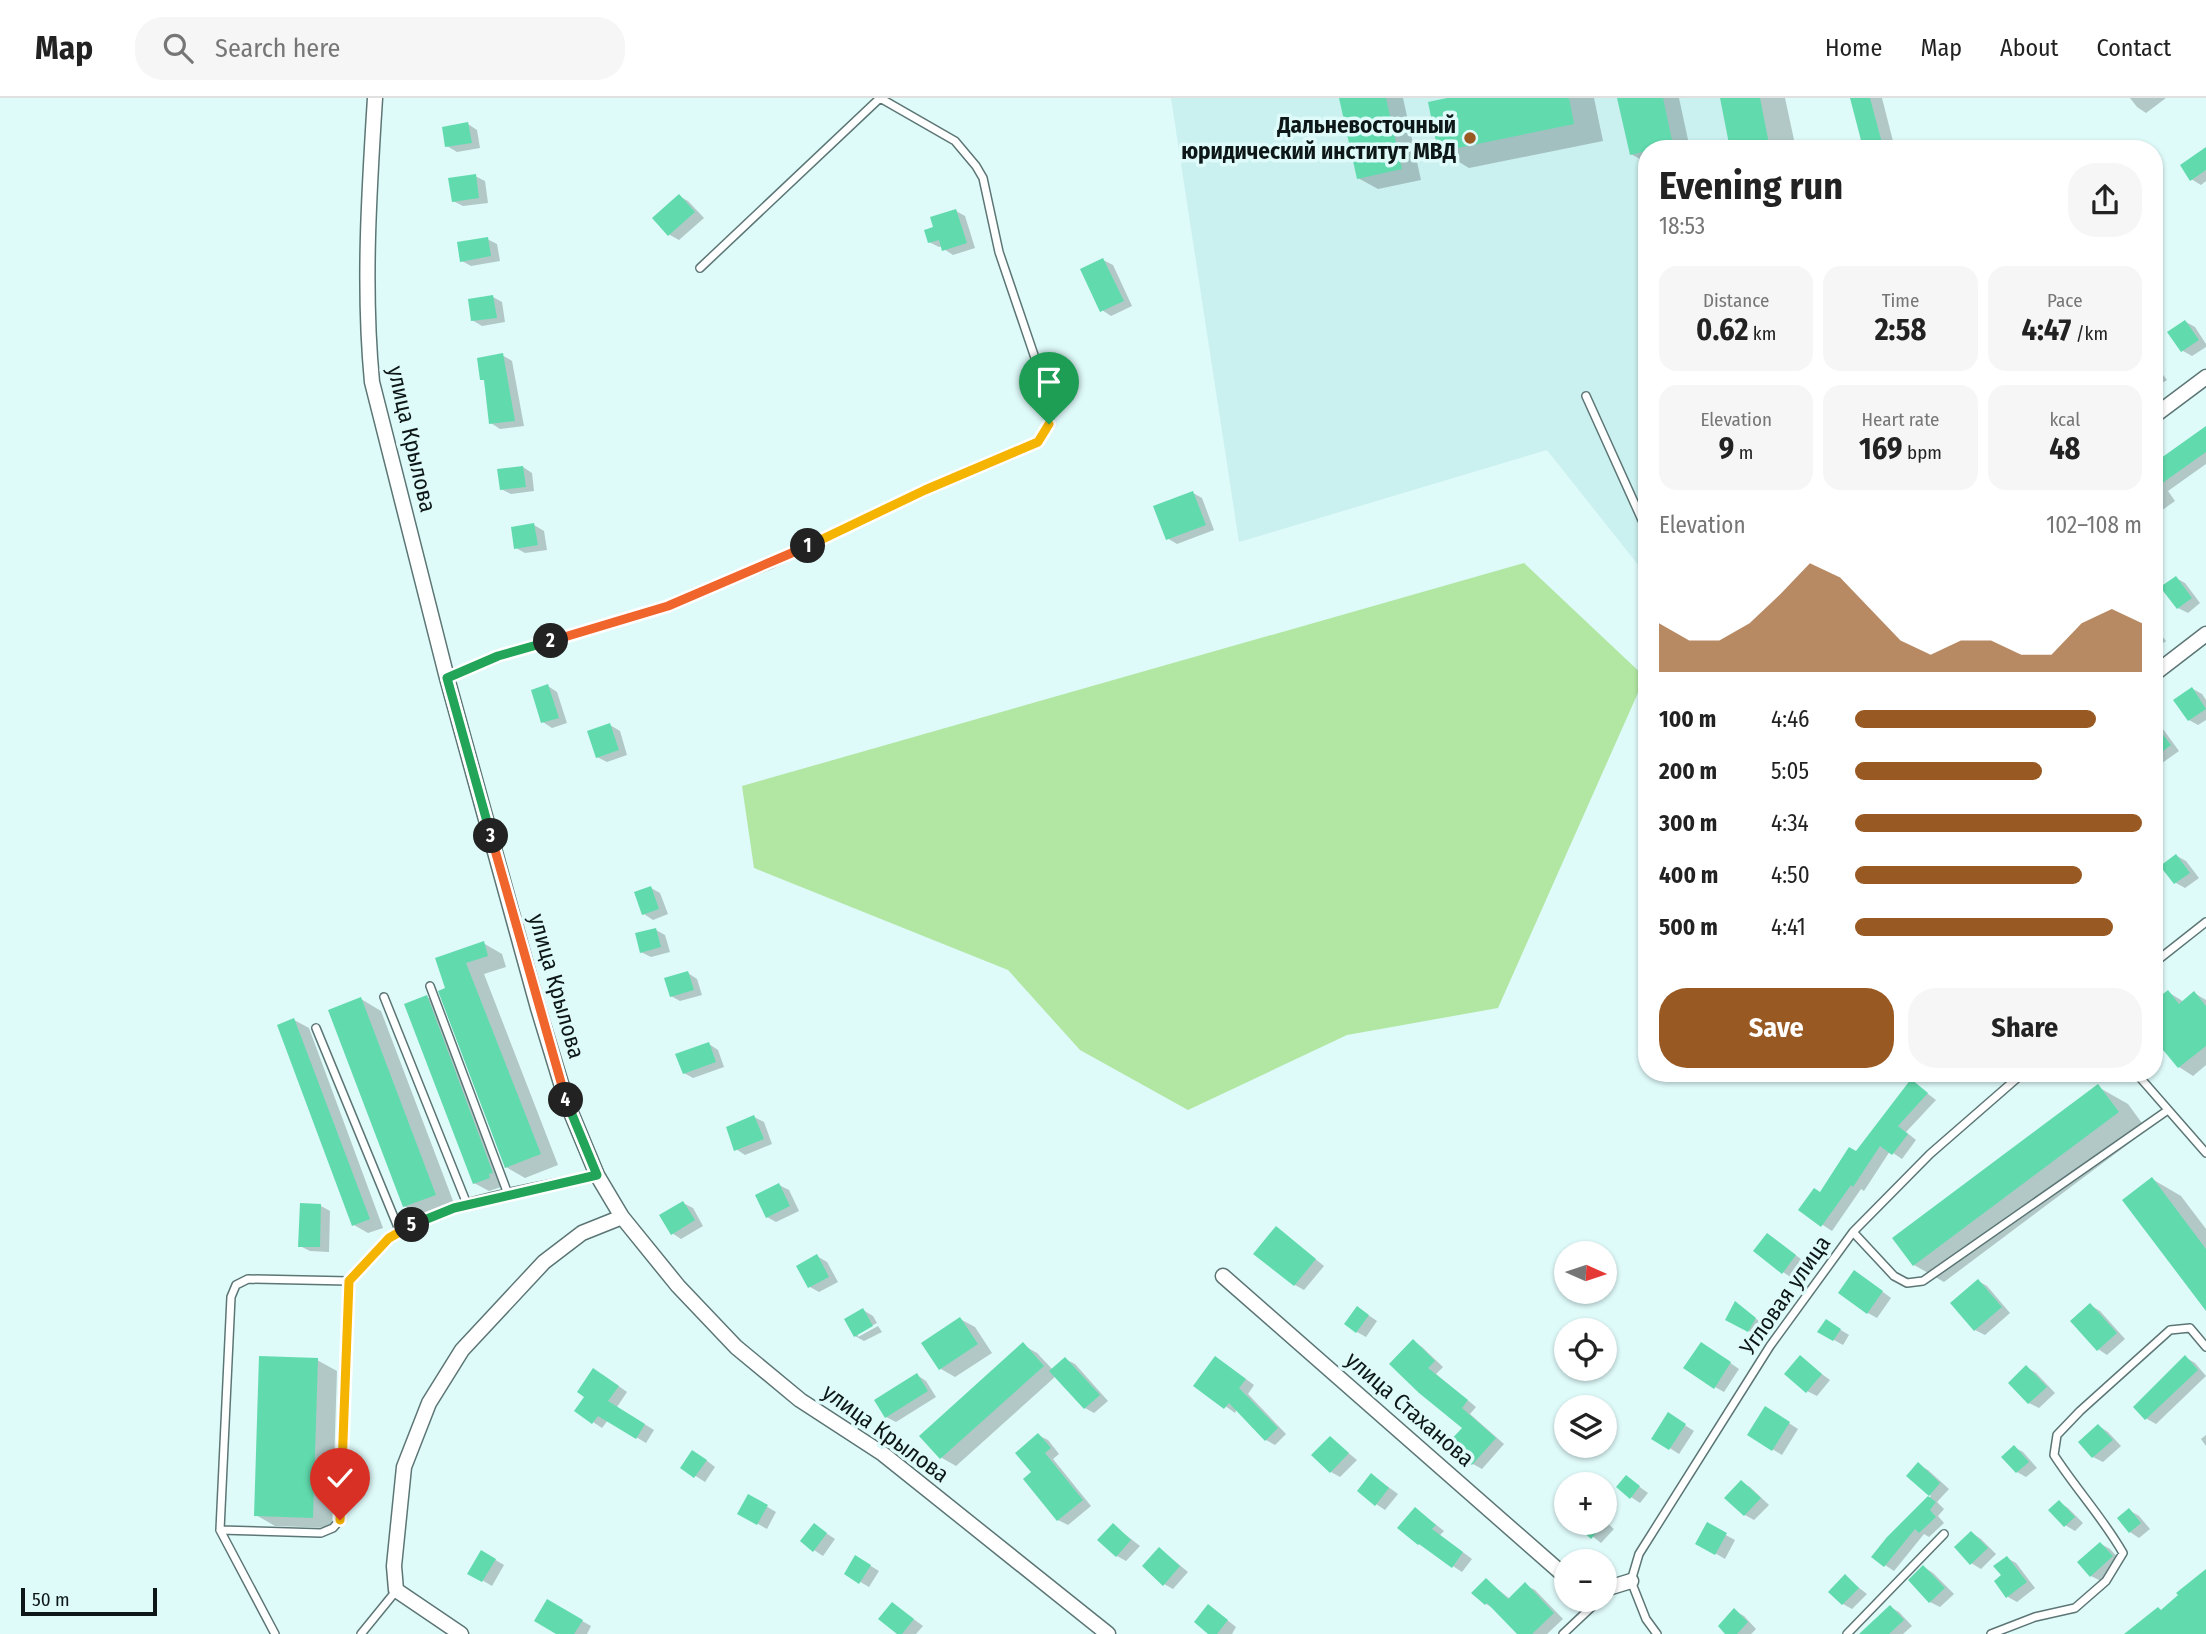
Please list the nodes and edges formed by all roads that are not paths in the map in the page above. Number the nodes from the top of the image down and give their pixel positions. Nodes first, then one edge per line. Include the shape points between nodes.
1 (375, 98) edge
2 (880, 98) edge
3 (700, 268) dead end
4 (2206, 377) edge
5 (1586, 396) dead end
6 (2163, 409) edge
7 (1638, 511) edge
8 (2206, 634) edge
9 (2163, 667) edge
10 (447, 678) junction
11 (2206, 922) edge
12 (2163, 956) edge
13 (430, 986) dead end
14 (384, 997) dead end
15 (316, 1028) dead end
16 (2012, 1082) edge
17 (2144, 1082) edge
18 (2168, 1110) junction
19 (2206, 1153) edge
20 (597, 1175) junction
21 (508, 1194) junction
22 (467, 1204) junction
23 (622, 1217) junction
24 (400, 1232) junction
25 (1853, 1232) junction
26 (1223, 1276) dead end
27 (349, 1281) junction
28 (2206, 1347) edge
29 (220, 1530) junction
30 (1944, 1534) dead end
31 (1554, 1566) edge
32 (1631, 1581) junction
33 (1617, 1587) edge
34 (396, 1590) junction
35 (1586, 1612) edge
36 (275, 1634) edge
37 (361, 1634) edge
38 (461, 1634) edge
39 (1108, 1634) edge
40 (1563, 1634) edge
41 (1657, 1634) edge
42 (1847, 1634) edge
43 (1991, 1634) edge

1 - 10 street, улица Крылова via 368,341 372,382
2 - 3 lane
2 - 10 lane via 955,141 983,177 999,252 1050,402 1044,435 1038,442 771,564 668,606 498,656
4 - 6 street
5 - 7 lane
8 - 9 street
10 - 20 street, улица Крылова via 567,1103
11 - 12 lane
13 - 21 lane
14 - 22 lane
15 - 24 lane
16 - 25 lane, Угловая улица via 1930,1154
17 - 18 lane
18 - 19 lane
18 - 25 lane via 1923,1281 1907,1283 1894,1276
20 - 21 lane
20 - 23 street, улица Крылова
21 - 22 lane
22 - 24 lane
23 - 34 street via 582,1233 544,1262 463,1350 429,1403 404,1467 394,1566
23 - 39 street, улица Крылова via 736,1347 800,1399 883,1454
24 - 27 lane
25 - 32 lane, Угловая улица via 1755,1369 1639,1554
26 - 31 street, улица Стаханова
27 - 29 lane via 248,1279 236,1285 230,1297
27 - 29 lane via 340,1520 321,1533
28 - 43 lane via 2190,1328 2170,1330 2057,1435 2054,1455 2123,1553 2106,1581 2075,1608
29 - 36 lane
30 - 42 lane
32 - 33 street
32 - 41 lane
34 - 37 lane
34 - 38 street
35 - 40 lane

